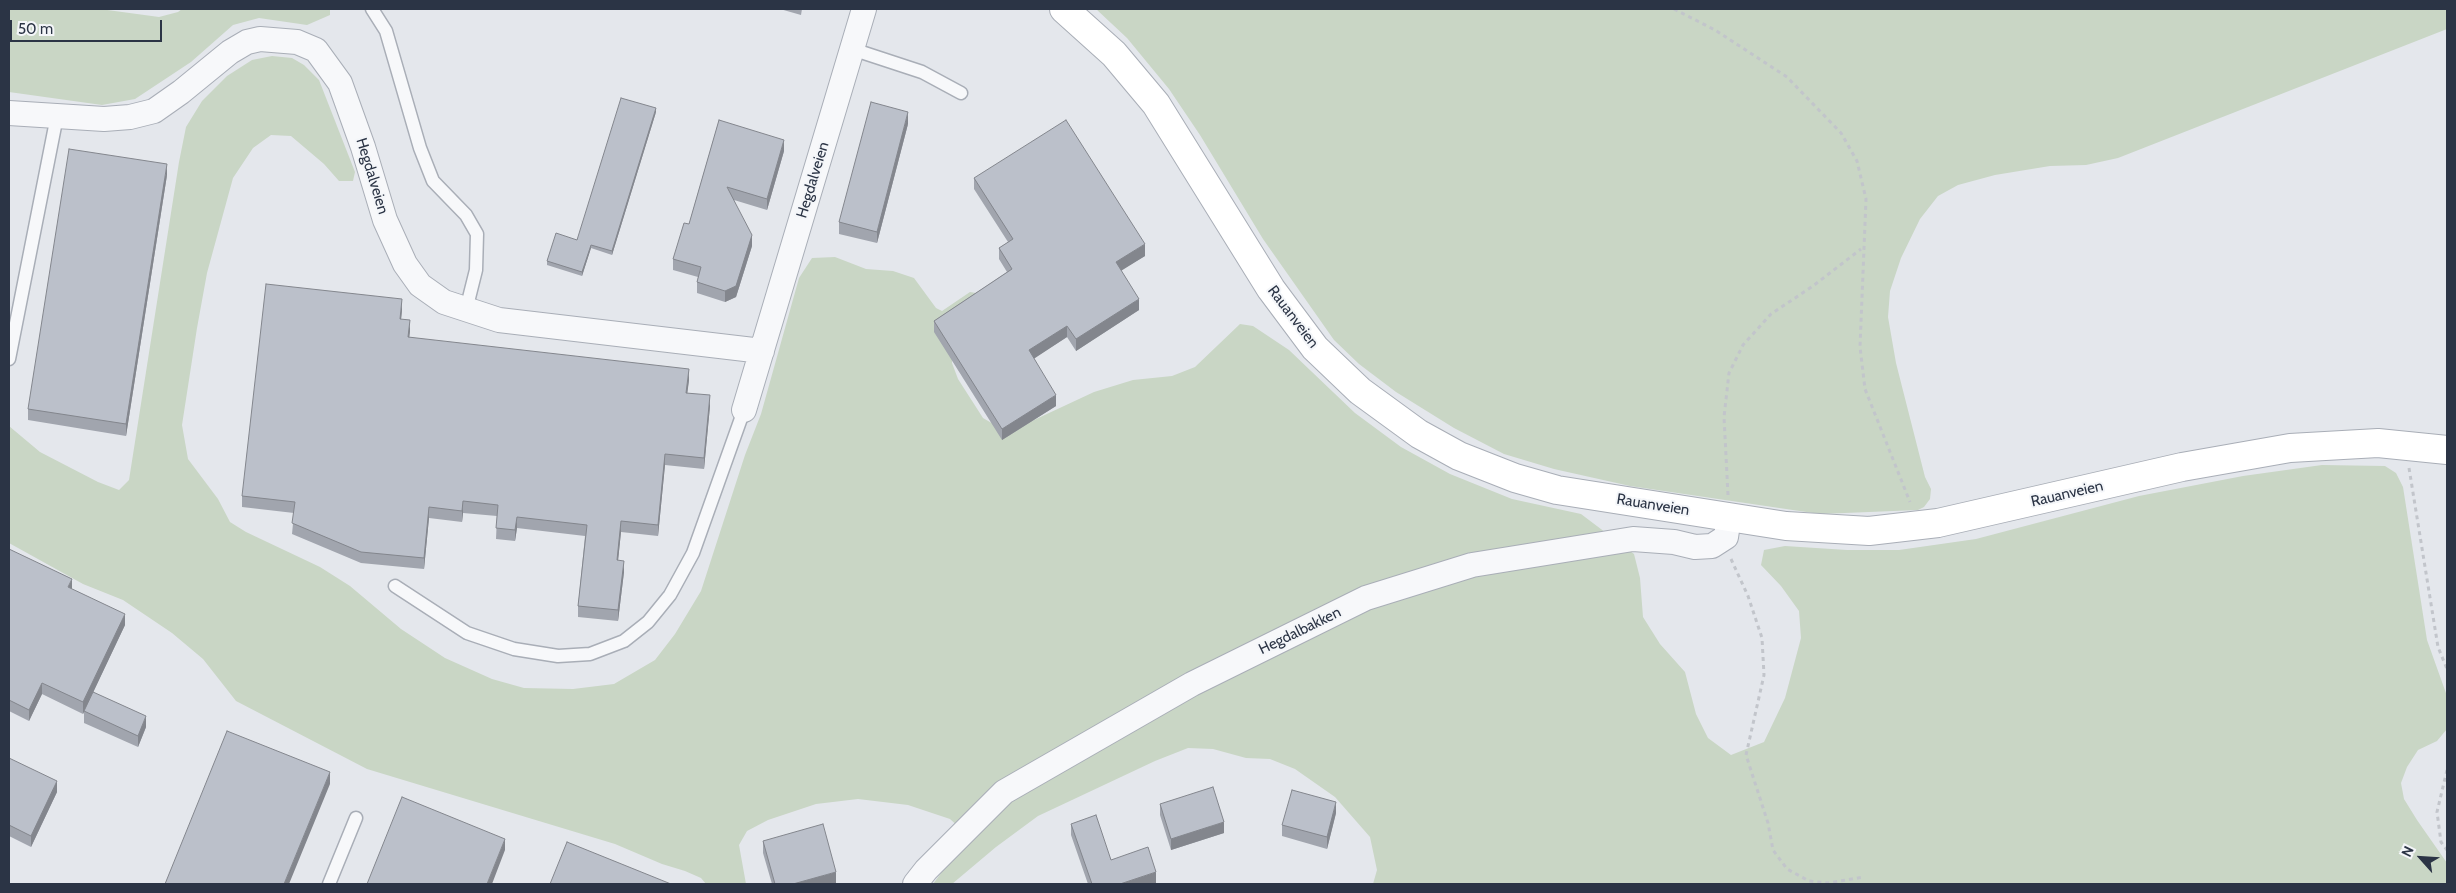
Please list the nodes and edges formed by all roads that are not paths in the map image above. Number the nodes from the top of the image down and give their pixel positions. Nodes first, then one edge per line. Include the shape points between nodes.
1 (372, 9) edge
2 (864, 9) edge
3 (1064, 9) edge
4 (852, 50) junction
5 (960, 93) dead end
6 (9, 113) edge
7 (57, 116) junction
8 (466, 310) junction
9 (762, 351) junction
10 (10, 359) edge
11 (744, 410) joint
12 (2447, 450) edge
13 (1728, 527) junction
14 (395, 586) dead end
15 (356, 818) dead end
16 (328, 884) edge
17 (915, 884) edge

1 - 8 lane via 386,31 420,148 433,181 466,215 477,234 476,270
2 - 4 street, Hegdalveien
3 - 13 main road, Rauanveien via 1114,54 1156,104 1271,289 1303,333 1337,370 1393,417 1459,456 1515,478
4 - 5 lane via 922,72
4 - 9 street, Hegdalveien
6 - 7 street, Hegdalveien
7 - 8 street, Hegdalveien via 104,119 154,111 247,42 260,39 297,42 316,50 340,83 385,220 405,264 420,285 444,302
7 - 10 lane
8 - 9 street, Hegdalveien via 499,320
9 - 11 street, Hegdalveien
11 - 14 lane via 693,553 670,595 648,622 624,641 590,654 558,656 514,649 467,632
12 - 13 main road, Rauanveien via 2350,444 2281,450 2182,467 1920,526 1869,531 1786,526
13 - 17 street, Hegdalbakken via 1712,546 1695,548 1674,542 1633,539 1482,564 1366,598 1192,684 1004,792
15 - 16 lane

